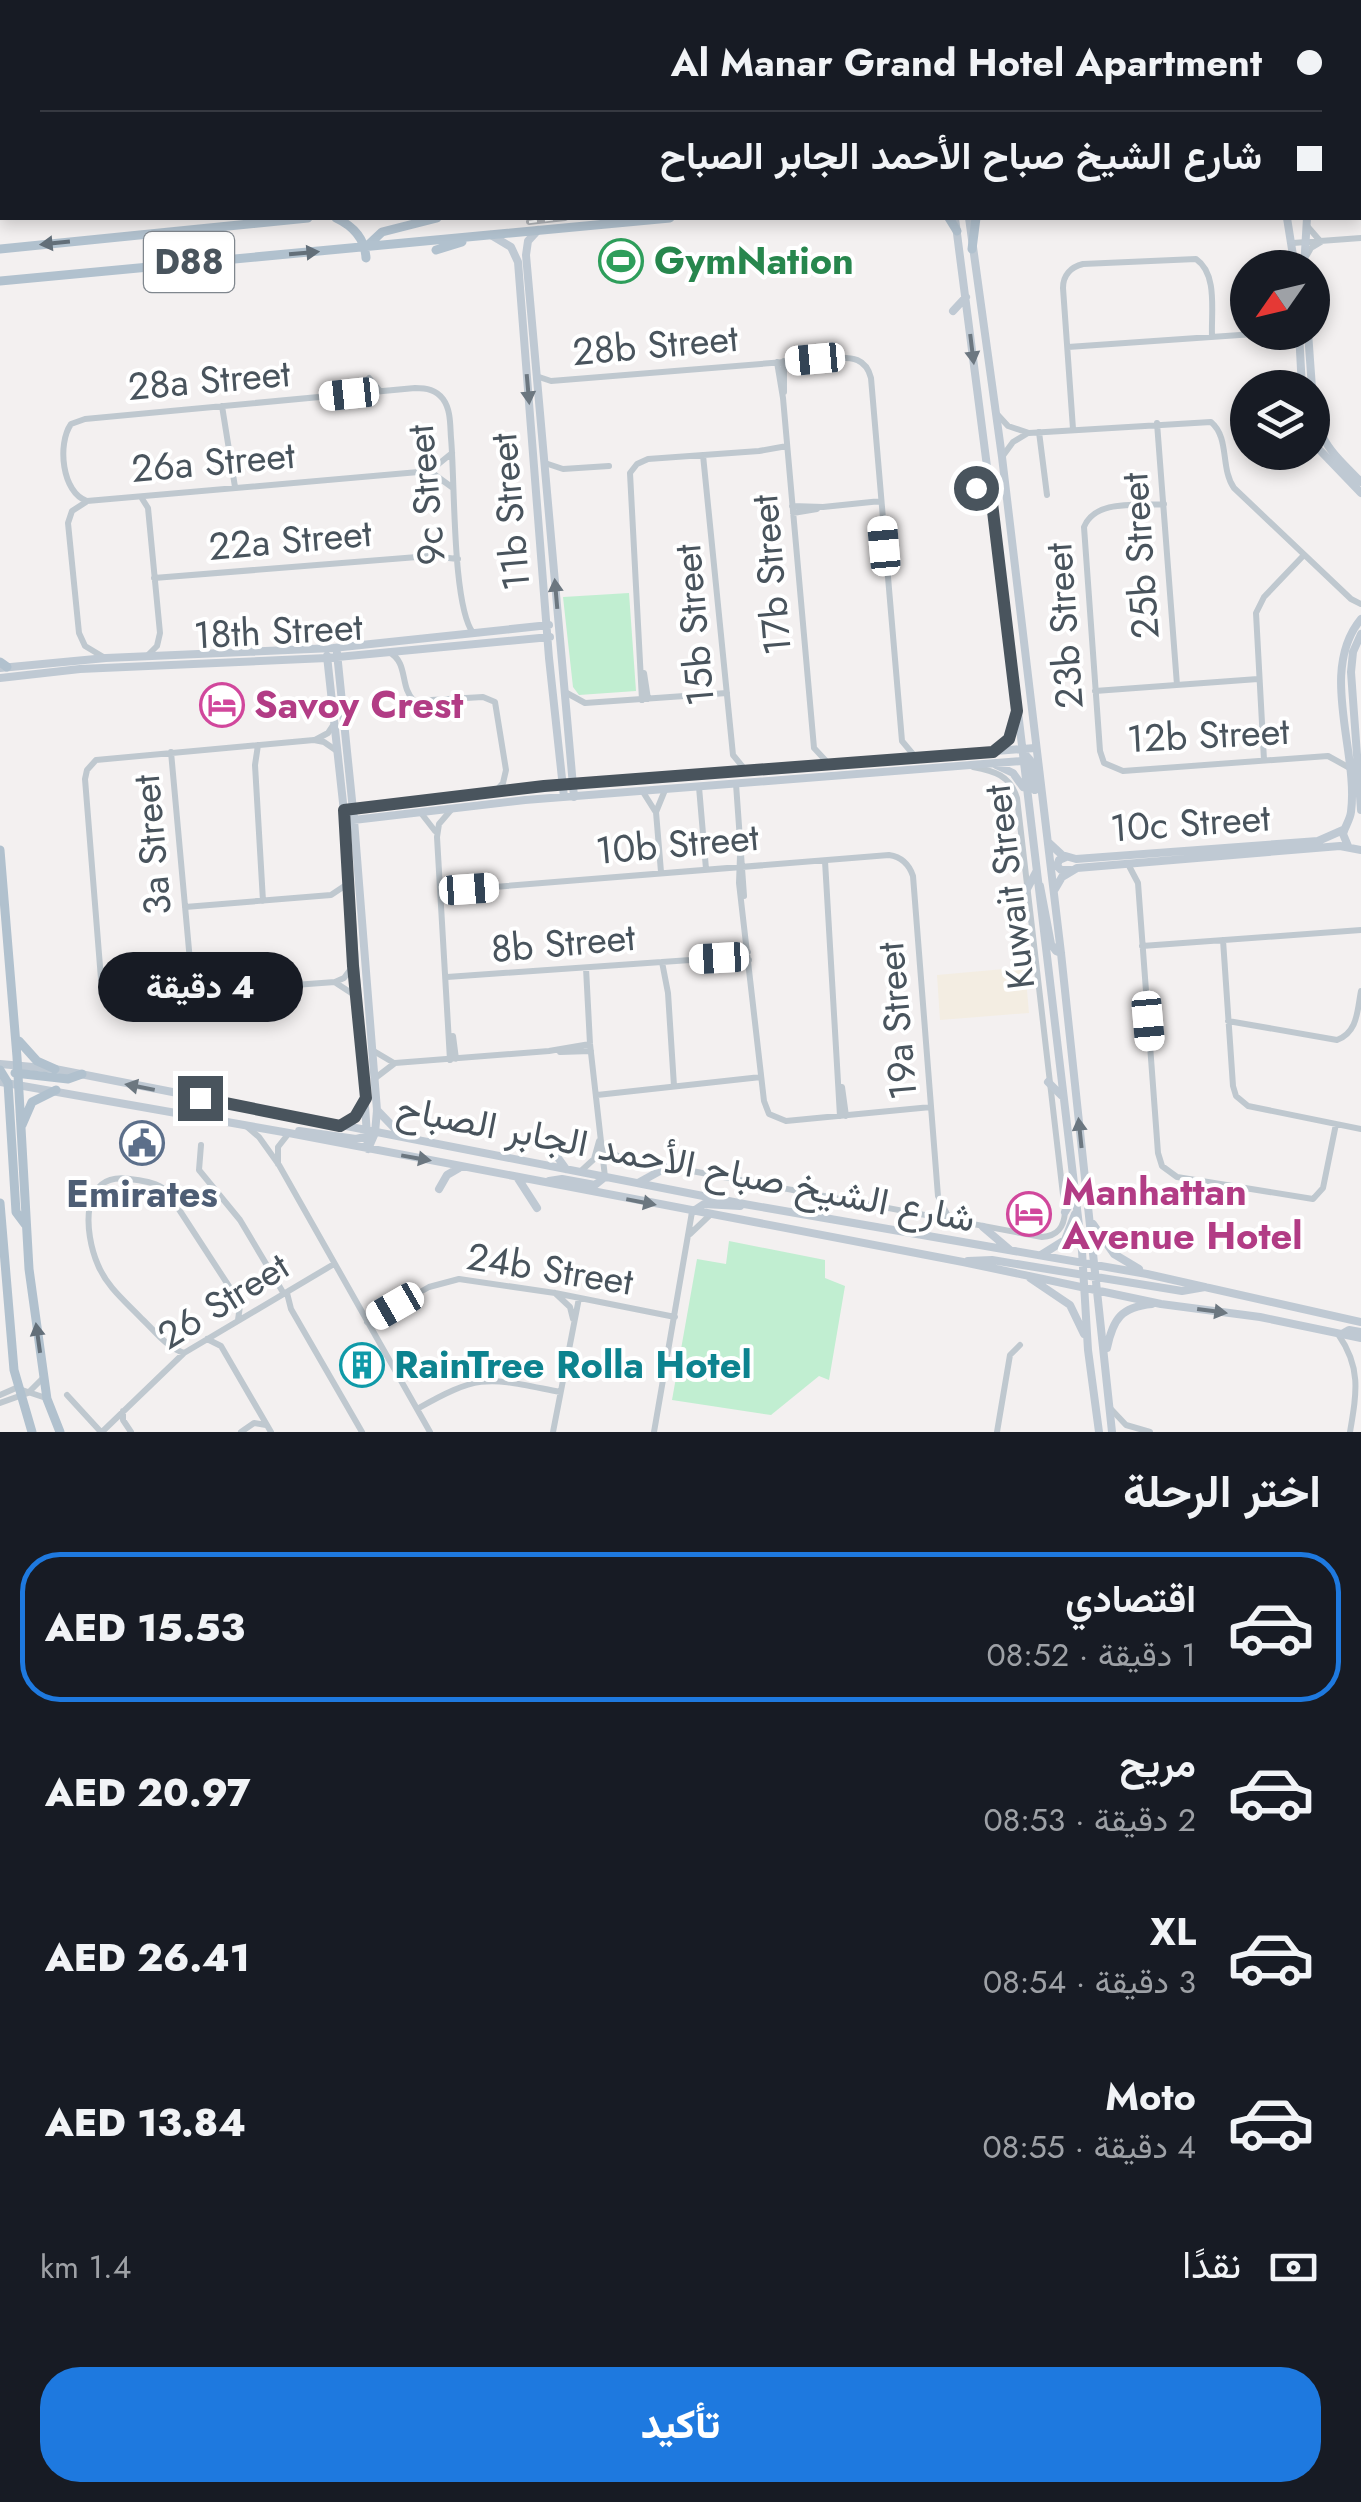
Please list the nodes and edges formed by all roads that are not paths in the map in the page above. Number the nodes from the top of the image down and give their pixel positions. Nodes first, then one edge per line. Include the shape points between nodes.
1 (288, 220) edge
2 (339, 220) edge
3 (429, 220) edge
4 (648, 220) edge
5 (953, 220) edge
6 (972, 220) edge
7 (1287, 220) edge
8 (1307, 222) edge
9 (584, 226) junction
10 (538, 230) junction
11 (957, 231) joint
12 (491, 235) junction
13 (593, 236) dead end
14 (467, 238) junction
15 (1361, 238) edge
16 (1321, 242) junction
17 (1304, 243) junction
18 (1292, 244) junction
19 (0, 249) edge
20 (972, 249) joint
21 (436, 250) dead end
22 (1294, 250) edge
23 (1303, 250) edge
24 (1310, 250) edge
25 (365, 253) junction
26 (245, 258) junction
27 (245, 272) dead end
28 (0, 282) edge
29 (966, 297) junction
30 (954, 312) dead end
31 (1230, 335) edge
32 (1212, 336) junction
33 (1068, 347) junction
34 (780, 362) junction
35 (539, 377) junction
36 (368, 378) dead end
37 (551, 381) junction
38 (415, 388) joint
39 (540, 390) junction
40 (380, 391) junction
41 (225, 406) junction
42 (996, 414) junction
43 (1158, 424) junction
44 (1073, 429) junction
45 (1040, 432) junction
46 (1029, 433) junction
47 (1330, 448) edge
48 (788, 450) junction
49 (452, 453) junction
50 (706, 455) junction
51 (1002, 457) junction
52 (1330, 461) edge
53 (545, 462) junction
54 (609, 466) dead end
55 (563, 469) junction
56 (430, 472) junction
57 (546, 481) junction
58 (1361, 482) edge
59 (68, 484) joint
60 (232, 488) junction
61 (976, 488) dead end
62 (455, 491) junction
63 (1361, 493) edge
64 (154, 494) junction
65 (1047, 495) dead end
66 (140, 496) junction
67 (87, 501) junction
68 (992, 503) junction
69 (881, 504) junction
70 (1164, 504) junction
71 (148, 508) junction
72 (793, 510) junction
73 (458, 555) junction
74 (1303, 556) junction
75 (154, 578) junction
76 (1351, 599) junction
77 (1361, 604) edge
78 (546, 608) junction
79 (464, 618) junction
80 (1360, 620) edge
81 (547, 625) junction
82 (558, 625) junction
83 (528, 626) junction
84 (473, 633) junction
85 (1361, 634) edge
86 (452, 635) junction
87 (559, 636) junction
88 (548, 637) junction
89 (523, 638) junction
90 (334, 651) junction
91 (388, 652) junction
92 (147, 656) junction
93 (106, 658) junction
94 (326, 658) junction
95 (549, 658) junction
96 (2, 666) edge
97 (0, 678) edge
98 (1258, 680) junction
99 (1177, 686) junction
100 (1096, 690) junction
101 (564, 691) junction
102 (728, 696) junction
103 (645, 699) junction
104 (585, 703) junction
105 (1017, 711) junction
106 (566, 716) junction
107 (334, 724) junction
108 (314, 740) junction
109 (902, 741) junction
110 (1347, 742) junction
111 (258, 745) junction
112 (248, 746) junction
113 (814, 748) junction
114 (1036, 748) junction
115 (1020, 750) junction
116 (337, 751) junction
117 (1100, 751) joint
118 (171, 752) junction
119 (993, 752) junction
120 (733, 755) junction
121 (1328, 756) junction
122 (918, 759) junction
123 (890, 760) junction
124 (1030, 760) junction
125 (1264, 760) junction
126 (561, 764) junction
127 (992, 764) junction
128 (255, 765) junction
129 (830, 765) junction
130 (966, 766) junction
131 (798, 767) junction
132 (1348, 767) junction
133 (572, 769) junction
134 (747, 772) junction
135 (719, 774) junction
136 (588, 782) junction
137 (562, 784) junction
138 (573, 784) junction
139 (736, 784) junction
140 (544, 786) junction
141 (699, 788) junction
142 (665, 790) junction
143 (351, 792) junction
144 (643, 792) junction
145 (494, 793) junction
146 (1026, 793) junction
147 (569, 797) junction
148 (370, 806) junction
149 (348, 809) junction
150 (452, 810) junction
151 (1361, 810) edge
152 (422, 812) junction
153 (656, 812) junction
154 (370, 818) junction
155 (349, 820) junction
156 (1361, 820) edge
157 (1346, 826) junction
158 (355, 837) junction
159 (437, 837) junction
160 (1046, 839) junction
161 (1348, 846) junction
162 (0, 850) edge
163 (1361, 850) edge
164 (890, 855) joint
165 (1066, 857) junction
166 (823, 861) junction
167 (1147, 863) junction
168 (1128, 864) junction
169 (741, 866) junction
170 (706, 869) junction
171 (1072, 870) junction
172 (659, 872) junction
173 (1036, 872) junction
174 (350, 882) junction
175 (1037, 883) junction
176 (1138, 883) junction
177 (1026, 891) junction
178 (441, 892) junction
179 (1054, 893) junction
180 (332, 895) junction
181 (266, 901) junction
182 (351, 906) junction
183 (185, 907) junction
184 (1361, 930) edge
185 (1222, 940) junction
186 (1142, 946) junction
187 (1061, 953) junction
188 (749, 956) junction
189 (666, 962) junction
190 (353, 966) junction
191 (584, 968) junction
192 (447, 980) junction
193 (335, 982) junction
194 (1361, 991) edge
195 (193, 994) junction
196 (356, 996) junction
197 (1228, 1020) junction
198 (15, 1031) junction
199 (591, 1048) junction
200 (372, 1050) junction
201 (453, 1059) junction
202 (395, 1063) junction
203 (54, 1069) junction
204 (6, 1073) edge
205 (82, 1074) junction
206 (374, 1079) junction
207 (762, 1080) junction
208 (1048, 1082) junction
209 (676, 1086) junction
210 (56, 1090) junction
211 (597, 1092) junction
212 (1062, 1096) junction
213 (366, 1098) junction
214 (377, 1110) junction
215 (932, 1110) junction
216 (843, 1116) junction
217 (244, 1124) junction
218 (1336, 1124) junction
219 (340, 1126) junction
220 (1361, 1129) edge
221 (600, 1130) junction
222 (20, 1133) junction
223 (290, 1133) junction
224 (369, 1134) junction
225 (405, 1138) junction
226 (548, 1144) dead end
227 (602, 1144) junction
228 (201, 1145) dead end
229 (368, 1149) junction
230 (278, 1165) junction
231 (668, 1166) junction
232 (463, 1167) junction
233 (566, 1170) junction
234 (579, 1172) junction
235 (605, 1176) junction
236 (516, 1178) junction
237 (545, 1183) junction
238 (638, 1183) junction
239 (439, 1190) dead end
240 (938, 1196) junction
241 (1074, 1197) junction
242 (0, 1204) edge
243 (744, 1204) junction
244 (537, 1208) dead end
245 (1076, 1210) junction
246 (692, 1212) junction
247 (1065, 1212) junction
248 (1089, 1214) junction
249 (710, 1215) junction
250 (922, 1215) junction
251 (950, 1220) junction
252 (25, 1224) junction
253 (984, 1226) junction
254 (689, 1236) junction
255 (1010, 1250) junction
256 (1038, 1256) junction
257 (963, 1262) junction
258 (1083, 1262) junction
259 (334, 1264) junction
260 (1094, 1264) junction
261 (1022, 1274) junction
262 (1147, 1274) junction
263 (1084, 1275) junction
264 (1095, 1277) junction
265 (1084, 1287) junction
266 (1205, 1287) junction
267 (1096, 1289) junction
268 (555, 1292) junction
269 (286, 1293) junction
270 (580, 1298) junction
271 (1161, 1304) junction
272 (674, 1318) junction
273 (238, 1320) junction
274 (367, 1322) junction
275 (1361, 1322) edge
276 (573, 1326) junction
277 (1339, 1333) junction
278 (1361, 1335) edge
279 (206, 1339) junction
280 (1020, 1345) dead end
281 (1088, 1350) junction
282 (184, 1352) junction
283 (1106, 1352) junction
284 (44, 1378) junction
285 (30, 1391) junction
286 (18, 1392) junction
287 (560, 1392) junction
288 (67, 1394) dead end
289 (47, 1398) junction
290 (0, 1399) edge
291 (1109, 1407) junction
292 (417, 1409) junction
293 (123, 1410) junction
294 (270, 1429) edge
295 (32, 1432) edge
296 (60, 1432) edge
297 (102, 1432) edge
298 (130, 1432) edge
299 (240, 1432) edge
300 (362, 1432) edge
301 (430, 1432) edge
302 (553, 1432) edge
303 (654, 1432) edge
304 (997, 1432) edge
305 (1099, 1432) edge
306 (1112, 1432) edge
307 (1150, 1432) edge
308 (1350, 1432) edge

1 -> 19 main road, D88
2 - 25 main road via 352,228
3 - 25 main road via 385,231
4 - 9 main road, D88
5 - 11 main road
6 - 20 main road
7 - 18 main road
8 - 16 street
8 - 17 main road
9 - 10 main road, D88
9 - 13 main road
10 - 12 main road, D88
10 - 35 main road, 11b Street via 526,256
11 - 29 main road, Kuwait Street
12 - 14 main road, D88
12 -> 78 main road, 11b Street via 511,247 518,262
14 - 21 main road
14 - 25 main road, D88
15 - 16 street
16 - 17 street
16 - 24 street
17 - 18 street
17 - 23 main road
18 - 22 main road
20 - 42 main road, Kuwait Street
26 -> 25 main road, D88
26 - 27 main road
26 - 28 main road, D88
29 - 30 main road
29 -> 68 main road, Kuwait Street
31 - 32 street
32 - 33 street
32 - 33 street via 1210,276 1201,262 1185,257 1088,264 1070,270 1063,283
33 - 44 street
34 - 37 street, 28b Street
34 - 48 street, 17b Street
34 - 69 street, 28b Street via 852,358 867,366
35 - 37 street, 28b Street
35 - 39 main road, 11b Street
36 - 40 street
37 - 39 street, 28b Street
38 - 40 street, 28a Street
38 - 49 street, 9c Street via 432,390 444,401
39 - 53 main road, 11b Street
40 - 41 street, 28a Street
41 - 59 street, 28a Street via 75,421 64,440
41 - 60 street
42 - 46 street
42 - 51 main road, Kuwait Street
43 - 44 street
43 - 70 street, 25b Street
43 - 74 street via 1206,420 1218,427 1231,484
44 - 45 street
45 - 46 street
45 - 65 street
46 - 51 street
47 - 58 main road
48 - 50 street
48 - 72 street, 17b Street
49 - 56 street
49 - 62 street, 9c Street
50 - 102 street, 15b Street
50 - 103 street via 642,460 628,484
51 - 114 main road, Kuwait Street
52 - 63 main road
53 - 55 street
53 - 57 main road, 11b Street
54 - 55 street
55 - 57 street
56 - 60 street, 26a Street
56 - 62 street
82 -> 57 main road, 11b Street
59 - 67 street, 26a Street
60 - 64 street, 26a Street
61 - 68 main road
62 - 73 street, 9c Street
64 - 66 street, 26a Street
64 - 71 street
66 - 67 street, 26a Street
66 - 71 street
67 - 93 street via 68,523 77,622 82,642
68 - 105 main road, Kuwait Street
69 - 72 street
69 - 109 street
70 - 99 street, 25b Street
70 - 100 street, 23b Street via 1100,509 1085,522
71 - 75 street
72 - 113 street, 17b Street
73 - 75 street, 22a Street
73 - 79 street, 9c Street
74 - 76 street
74 - 98 street via 1258,607
75 - 92 street via 160,637
76 - 77 street
76 - 80 street
78 - 81 main road, 11b Street
78 - 83 main road
79 - 84 street, 9c Street
79 - 86 street, 9c Street
80 - 110 main road via 1342,658
81 - 82 main road, 18th Street
81 - 83 main road, 18th Street
81 - 88 main road, 11b Street
82 - 87 main road, 11b Street
83 - 84 main road, 18th Street
84 - 86 main road, 18th Street
85 - 151 main road via 1351,672
86 - 90 main road, 18th Street
87 - 88 main road, 18th Street
87 - 101 main road, 11b Street
88 - 89 main road, 18th Street
88 - 95 main road, 11b Street
89 - 91 main road, 18th Street
89 - 95 main road
90 - 91 main road, 18th Street
90 - 92 main road, 18th Street
90 - 94 main road, 18th Street
90 - 143 main road
91 - 145 street via 401,663 414,701 495,702 506,770
92 - 93 main road, 18th Street
93 - 96 main road, 18th Street
94 - 97 main road, 18th Street
94 - 107 main road
95 - 126 main road, 11b Street
98 - 99 street
98 - 125 street
99 - 100 street
100 - 117 street, 23b Street
101 - 104 street
101 - 106 main road, 11b Street
102 - 103 street
102 - 120 street, 15b Street
103 - 104 street
104 - 106 street
105 - 115 main road, Kuwait Street
105 - 119 main road via 1009,739
106 - 133 main road, 11b Street
107 - 108 street
107 - 116 main road
108 - 111 street
108 - 116 street
109 - 122 street
109 - 123 street
110 - 121 street, 12b Street
110 - 132 main road
111 - 112 street
111 - 128 street
112 - 118 street
112 - 128 street
113 - 129 street
113 - 131 street
114 - 115 main road
114 - 124 main road, Kuwait Street
115 - 119 main road
115 - 124 main road, Kuwait Street
116 - 149 main road
117 - 125 street, 12b Street via 1107,766 1123,771
118 - 183 street, 3a Street
118 - 195 street via 103,758 92,763 85,779 101,978 121,1000
119 - 122 main road
120 - 134 street, 15b Street
120 - 135 street, 15b Street
121 - 125 street, 12b Street
121 - 132 street, 12b Street
122 - 123 main road
123 - 129 main road
124 - 127 main road
124 - 146 main road, Kuwait Street
124 - 160 main road, Kuwait Street
126 - 137 main road, 11b Street
126 - 140 main road
127 - 130 main road
127 - 146 main road via 1013,773
128 - 181 street
129 - 131 main road
130 - 139 main road
130 - 177 street via 1000,774 1015,790
131 - 134 main road
132 - 157 main road
133 - 136 main road
133 - 138 main road, 11b Street
134 - 135 main road
135 - 136 main road
136 - 138 main road
137 - 138 main road
137 - 140 main road
137 - 147 main road, 11b Street
138 - 147 main road, 11b Street
139 - 141 main road
139 - 169 street
140 - 145 main road
141 - 142 main road
141 - 170 street
142 - 144 main road
142 - 153 street
143 - 148 main road
143 - 149 main road
144 - 147 main road
144 - 153 street
145 - 148 main road
146 - 173 main road, Kuwait Street
147 - 150 main road
148 - 149 main road
149 - 155 main road
150 - 152 main road
150 - 159 street
152 - 154 main road
152 - 159 street
153 - 172 street
154 - 155 main road
154 - 158 main road
155 - 158 main road
155 - 174 main road
156 - 157 main road, 10c Street
157 - 161 main road
157 - 165 main road, 10c Street via 1310,842
158 - 200 main road
159 - 178 street
160 - 165 main road, 10c Street
160 - 179 main road, Kuwait Street
161 - 163 main road
161 - 167 main road, 10c Street
162 - 198 main road
164 - 166 street, 10b Street
164 - 215 street, 19a Street via 904,860 913,876
165 - 171 main road via 1057,866
166 - 169 street, 10b Street
166 - 216 street
167 - 168 main road, 10c Street
167 - 176 street
168 - 171 main road, 10c Street
168 - 176 street
169 - 170 street, 10b Street
169 - 188 street
170 - 172 street, 10b Street
171 - 179 main road, 10c Street
172 - 178 street, 10b Street
173 - 175 main road, Kuwait Street
173 - 177 main road
174 - 180 street
174 - 182 main road
175 - 187 main road via 1052,947
175 - 212 main road, Kuwait Street
176 - 186 street
177 - 208 street
178 - 192 street
179 - 187 main road, Kuwait Street
180 - 181 street
180 - 182 street
181 - 183 street
182 - 190 main road
183 - 195 street, 3a Street
184 - 185 street
185 - 186 street
185 - 197 street
186 - 218 street via 1158,1153 1166,1171 1308,1200 1323,1188
248 -> 187 main road, Kuwait Street
188 - 189 street, 8b Street
188 - 207 street
189 - 191 street, 8b Street
189 - 209 street
190 - 193 street
190 - 196 main road
191 - 192 street, 8b Street
191 - 199 street
192 - 201 street
193 - 195 street
193 - 196 street
194 - 197 street via 1354,1028 1338,1040
196 - 213 main road
197 - 218 street via 1236,1096 1248,1106
198 - 203 main road via 29,1055
198 - 204 main road
199 - 201 street
199 - 211 street
200 - 202 street
200 - 206 main road
201 - 202 street
202 - 206 street
203 - 204 main road, شارع الشيخ صباح الأحمد الجابر الصباح
203 - 205 main road, شارع الشيخ صباح الأحمد الجابر الصباح
204 - 205 main road
204 - 210 main road, شارع الشيخ صباح الأحمد الجابر الصباح
204 - 222 main road
204 - 252 main road via 16,1207
219 -> 205 main road, شارع الشيخ صباح الأحمد الجابر الصباح
206 - 214 main road
207 - 209 street
207 - 216 street via 769,1114 782,1120
208 - 212 main road
208 - 247 street
209 - 211 street
210 - 217 main road, شارع الشيخ صباح الأحمد الجابر الصباح
210 - 222 main road via 32,1102
211 - 221 street
212 - 241 main road, Kuwait Street
213 - 219 main road
213 - 224 main road
214 - 224 main road
214 - 225 main road
215 - 216 street
215 - 240 street, 19a Street
217 - 223 main road, شارع الشيخ صباح الأحمد الجابر الصباح
217 - 230 street
218 - 220 street
219 - 224 main road, شارع الشيخ صباح الأحمد الجابر الصباح
221 - 227 street
221 - 234 street via 594,1159
222 - 252 main road
223 - 224 main road
223 - 229 main road, شارع الشيخ صباح الأحمد الجابر الصباح
223 - 230 street via 278,1147
224 - 225 main road, شارع الشيخ صباح الأحمد الجابر الصباح
224 - 229 main road
225 - 233 main road, شارع الشيخ صباح الأحمد الجابر الصباح
226 - 233 main road
227 - 231 street via 618,1157
227 - 235 street
228 - 269 street via 199,1170
229 -> 232 main road, شارع الشيخ صباح الأحمد الجابر الصباح
230 - 259 street
231 - 238 main road
231 - 250 street
232 - 236 main road, شارع الشيخ صباح الأحمد الجابر الصباح
232 - 239 main road via 447,1175
233 - 234 main road, شارع الشيخ صباح الأحمد الجابر الصباح
234 - 235 main road, شارع الشيخ صباح الأحمد الجابر الصباح
235 - 237 main road via 596,1185
235 - 238 main road, شارع الشيخ صباح الأحمد الجابر الصباح
236 - 237 main road, شارع الشيخ صباح الأحمد الجابر الصباح
236 - 244 main road
237 -> 246 main road, شارع الشيخ صباح الأحمد الجابر الصباح
238 - 243 main road, شارع الشيخ صباح الأحمد الجابر الصباح
240 - 250 street
240 - 251 street, 19a Street
241 - 245 main road, Kuwait Street
241 - 247 main road
242 - 286 main road
243 - 246 main road via 704,1204
243 - 255 main road, شارع الشيخ صباح الأحمد الجابر الصباح
245 - 256 main road via 1064,1240
245 - 258 main road, Kuwait Street
246 - 249 main road, شارع الشيخ صباح الأحمد الجابر الصباح
246 - 254 street
247 - 253 street via 1060,1229 1048,1237
248 - 260 main road, Kuwait Street
248 - 262 main road via 1114,1254
249 - 254 street
249 - 257 main road, شارع الشيخ صباح الأحمد الجابر الصباح
250 - 251 street
251 - 253 street
284 -> 252 main road
253 - 255 main road
254 - 272 street
255 - 256 main road, شارع الشيخ صباح الأحمد الجابر الصباح
256 - 258 main road, شارع الشيخ صباح الأحمد الجابر الصباح
257 - 261 main road, شارع الشيخ صباح الأحمد الجابر الصباح
257 - 263 main road via 992,1260
258 - 260 main road, شارع الشيخ صباح الأحمد الجابر الصباح
258 - 263 main road, Kuwait Street
259 - 269 street, 26 Street
259 - 274 street
260 - 262 main road, شارع الشيخ صباح الأحمد الجابر الصباح
260 - 264 main road, Kuwait Street
261 - 265 main road, شارع الشيخ صباح الأحمد الجابر الصباح
261 - 281 main road via 1070,1305
262 - 266 main road, شارع الشيخ صباح الأحمد الجابر الصباح
263 - 264 main road
263 - 265 main road, Kuwait Street
264 - 266 main road via 1182,1291
264 - 267 main road, Kuwait Street
265 - 267 main road, شارع الشيخ صباح الأحمد الجابر الصباح
265 - 281 main road, Kuwait Street
266 - 275 main road, شارع الشيخ صباح الأحمد الجابر الصباح
267 - 271 main road, شارع الشيخ صباح الأحمد الجابر الصباح
267 - 283 main road, Kuwait Street
268 - 270 street, 24b Street
268 - 274 street, 24b Street via 451,1280
268 - 276 street via 571,1309
269 - 273 street, 26 Street
269 - 300 street
270 - 272 street, 24b Street
270 - 276 street
271 -> 277 main road, شارع الشيخ صباح الأحمد الجابر الصباح
271 - 283 main road via 1120,1314
272 - 303 street
273 - 279 street, 26 Street
273 - 282 street via 236,1297 170,1194 152,1182 119,1178 99,1186 88,1206 96,1261 116,1292
274 - 292 street
276 - 287 street
277 - 278 main road, شارع الشيخ صباح الأحمد الجابر الصباح
277 - 308 street via 1359,1366
279 - 282 street, 26 Street
279 - 294 street via 222,1346
280 - 304 street via 1010,1355
281 - 305 main road, Kuwait Street
282 - 293 street, 26 Street
283 - 291 main road, Kuwait Street
284 - 285 street
284 - 289 main road
285 - 286 street
285 - 289 street
286 - 290 street
286 - 295 main road
287 - 292 street via 481,1380
287 - 302 street
288 - 297 street
289 - 296 main road
291 - 306 main road, Kuwait Street
291 - 307 street via 1126,1424
292 - 301 street
293 - 297 street, 26 Street
293 - 298 street
294 - 299 street via 254,1422

